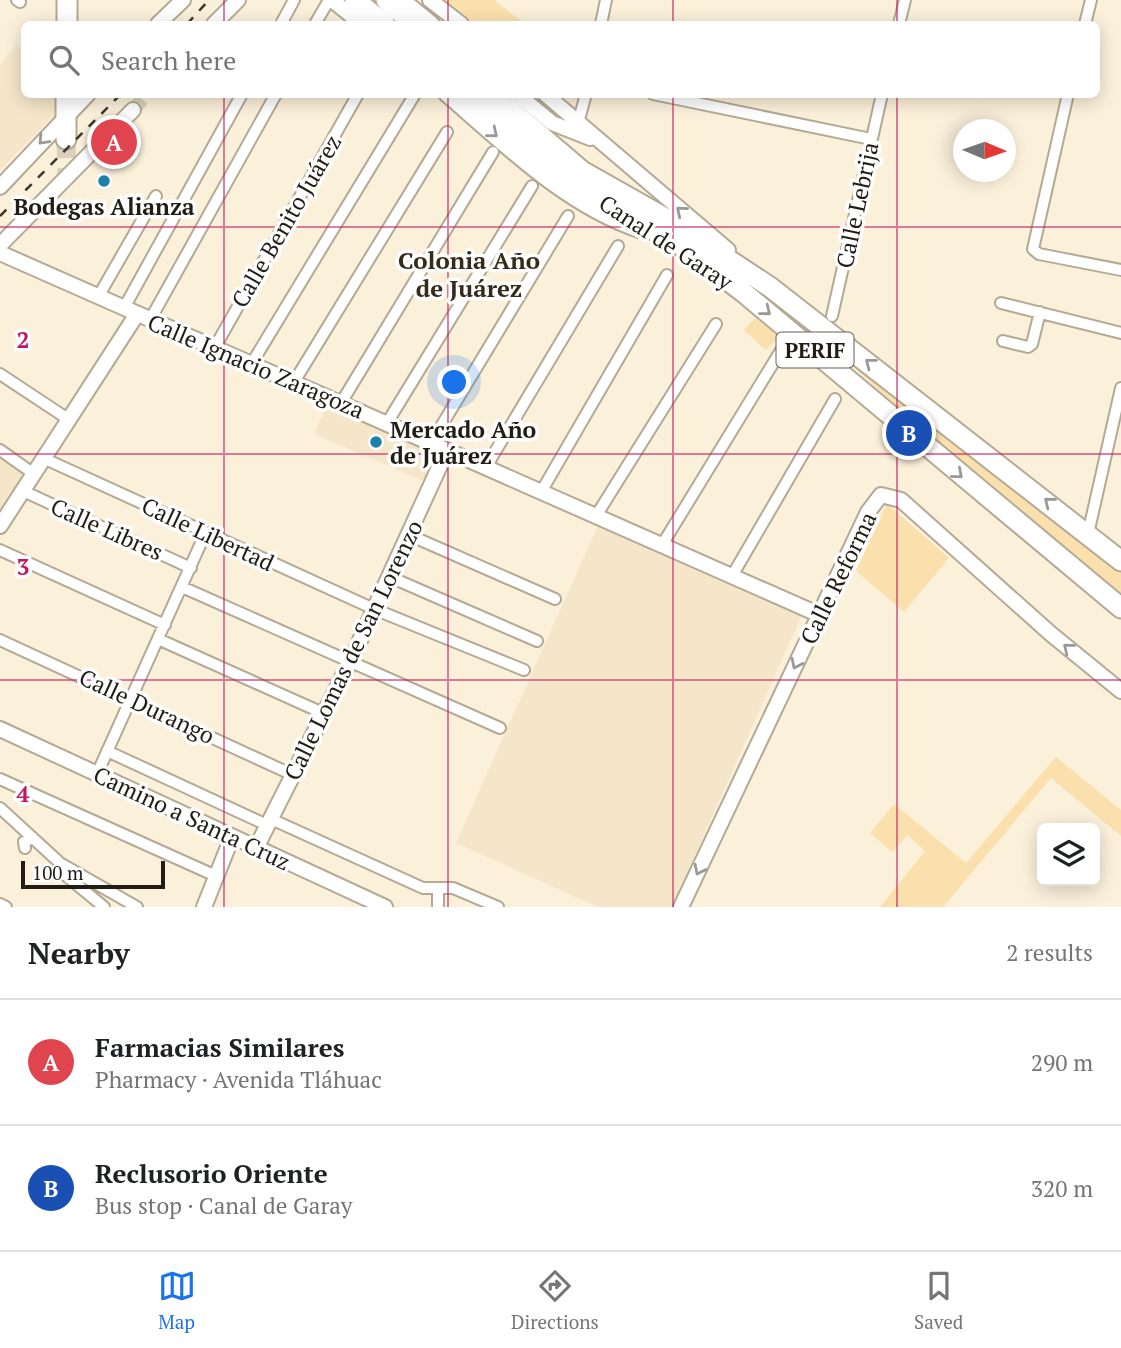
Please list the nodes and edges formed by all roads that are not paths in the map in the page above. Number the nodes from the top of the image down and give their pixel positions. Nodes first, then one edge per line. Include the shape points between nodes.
1 (67, 0) edge
2 (183, 0) edge
3 (238, 0) edge
4 (294, 0) edge
5 (386, 0) edge
6 (403, 0) edge
7 (430, 0) edge
8 (606, 0) edge
9 (905, 0) edge
10 (1091, 0) edge
11 (338, 1) edge
12 (67, 21) edge
13 (161, 21) edge
14 (217, 21) edge
15 (283, 21) edge
16 (318, 21) edge
17 (359, 21) edge
18 (379, 21) edge
19 (410, 21) edge
20 (428, 21) edge
21 (457, 21) edge
22 (602, 21) edge
23 (900, 21) edge
24 (1086, 21) edge
25 (66, 98) edge
26 (84, 98) edge
27 (240, 98) edge
28 (273, 98) edge
29 (356, 98) edge
30 (413, 98) edge
31 (451, 98) edge
32 (549, 98) edge
33 (585, 98) edge
34 (672, 98) edge
35 (881, 98) edge
36 (1067, 98) edge
37 (501, 102) edge
38 (133, 110) tunnel mouth
39 (65, 117) junction
40 (576, 128) junction
41 (447, 132) dead end
42 (66, 139) tunnel mouth
43 (871, 139) junction
44 (493, 152) dead end
45 (532, 186) dead end
46 (0, 187) edge
47 (156, 195) dead end
48 (568, 216) dead end
49 (673, 241) junction
50 (0, 245) edge
51 (618, 246) dead end
52 (0, 253) edge
53 (1121, 270) edge
54 (667, 275) dead end
55 (770, 287) junction
56 (98, 297) junction
57 (1001, 303) dead end
58 (1040, 312) junction
59 (137, 314) junction
60 (832, 316) dead end
61 (716, 324) dead end
62 (1121, 333) edge
63 (796, 334) junction
64 (1003, 341) dead end
65 (215, 347) junction
66 (252, 363) junction
67 (0, 374) edge
68 (295, 382) junction
69 (1121, 393) edge
70 (835, 399) dead end
71 (341, 403) junction
72 (68, 419) junction
73 (387, 423) junction
74 (431, 443) junction
75 (0, 450) edge
76 (447, 450) junction
77 (43, 458) junction
78 (486, 467) junction
79 (34, 474) junction
80 (23, 491) junction
81 (541, 492) junction
82 (596, 516) junction
83 (0, 526) edge
84 (205, 534) junction
85 (1088, 534) junction
86 (409, 535) junction
87 (662, 545) junction
88 (0, 550) edge
89 (1121, 561) edge
90 (191, 568) junction
91 (732, 576) junction
92 (390, 577) junction
93 (182, 587) junction
94 (555, 599) dead end
95 (1121, 608) edge
96 (374, 609) junction
97 (820, 615) junction
98 (165, 625) junction
99 (158, 639) junction
100 (0, 640) edge
101 (537, 641) dead end
102 (351, 660) junction
103 (524, 670) dead end
104 (1121, 691) edge
105 (132, 698) junction
106 (325, 714) junction
107 (500, 728) dead end
108 (0, 729) edge
109 (107, 751) junction
110 (97, 774) junction
111 (293, 775) junction
112 (0, 779) edge
113 (0, 808) edge
114 (269, 822) junction
115 (232, 837) junction
116 (33, 838) junction
117 (25, 848) dead end
118 (256, 848) junction
119 (60, 863) junction
120 (216, 876) junction
121 (438, 889) junction
122 (0, 904) edge
123 (6, 907) edge
124 (104, 907) edge
125 (137, 907) edge
126 (204, 907) edge
127 (385, 907) edge
128 (438, 907) edge
129 (498, 907) edge
130 (681, 907) edge

1 - 12 highway
2 - 13 street
3 - 14 street
4 - 15 street
5 - 19 highway
6 - 20 street
7 - 21 street
8 - 22 street
9 - 23 street
10 - 24 street
11 - 16 street
11 - 17 street
11 - 18 highway
25 - 39 highway
26 - 39 street
27 - 59 street
28 - 59 street
29 - 65 street, Calle Benito Juárez
30 - 66 street
31 -> 49 street via 579,200 629,226
32 - 40 street, Canal de Garay
33 - 40 street
34 - 43 street
35 - 43 street, Calle Lebrija
36 - 53 street via 1033,249
37 - 40 street
37 - 49 highway, Canal de Garay / PERIF via 581,188
37 - 55 highway, Canal de Garay / PERIF via 582,171 667,219
38 - 50 street
39 - 42 highway
39 -> 46 street
55 -> 40 street, Canal de Garay via 601,143
41 - 68 street
43 - 60 street, Calle Lebrija
44 - 71 street
45 - 73 street
47 - 56 street
48 - 74 street
49 -> 63 highway, Canal de Garay / PERIF
51 - 78 street
52 - 56 street, Calle Ignacio Zaragoza
54 - 81 street
85 -> 55 highway, Canal de Garay / PERIF
56 - 59 street, Calle Ignacio Zaragoza
57 - 58 street
58 - 62 street
58 - 64 street via 1032,344
59 - 65 street, Calle Ignacio Zaragoza
59 - 72 street
61 - 82 street
63 - 87 street via 780,352
63 -> 95 highway, Canal de Garay / PERIF
65 - 66 street, Calle Ignacio Zaragoza
66 - 68 street, Calle Ignacio Zaragoza
67 - 72 street
68 - 71 street, Calle Ignacio Zaragoza
69 - 85 street
70 - 91 street
71 - 73 street, Calle Ignacio Zaragoza
72 - 77 street
73 - 74 street, Calle Ignacio Zaragoza
74 - 76 street, Calle Ignacio Zaragoza
75 - 79 street, Calle Libres
76 - 78 street, Calle Ignacio Zaragoza
76 - 86 street, Calle Lomas de San Lorenzo
77 - 79 street
77 - 84 street, Calle Libertad
78 - 81 street, Calle Ignacio Zaragoza
79 - 80 street
80 - 83 street
80 - 90 street, Calle Libres
81 - 82 street, Calle Ignacio Zaragoza
82 - 87 street, Calle Ignacio Zaragoza
84 - 90 street
84 - 96 street, Calle Libertad
85 - 89 highway, Canal de Garay / PERIF
86 - 92 street, Calle Lomas de San Lorenzo
86 - 94 street
87 - 91 street, Calle Ignacio Zaragoza
88 - 98 street
90 - 93 street
91 - 97 street, Calle Ignacio Zaragoza
92 - 96 street, Calle Lomas de San Lorenzo
92 - 101 street
93 - 98 street
93 - 102 street, Calle Libres
96 - 102 street, Calle Lomas de San Lorenzo
96 - 103 street, Calle Libertad
104 -> 97 street, Calle Reforma via 891,495 881,495 868,512
97 -> 130 street, Calle Reforma
98 - 99 street
99 - 105 street
99 - 106 street
100 - 105 street, Calle Durango
102 - 106 street, Calle Lomas de San Lorenzo
102 - 107 street, Calle Libres
105 - 109 street
105 - 111 street, Calle Durango
106 - 111 street, Calle Lomas de San Lorenzo
108 - 110 street, Camino a Santa Cruz
109 - 110 street
109 - 114 street
110 - 115 street, Camino a Santa Cruz
111 - 114 street, Calle Lomas de San Lorenzo
112 - 120 street
113 - 116 street
114 - 118 street, Calle Lomas de San Lorenzo
114 - 121 street via 411,883
115 - 118 street, Camino a Santa Cruz
115 - 120 street
116 - 117 street via 24,842
116 - 119 street
118 - 127 street, Camino a Santa Cruz
119 - 124 street via 58,869
119 - 125 street
120 - 126 street
121 - 128 street
121 - 129 street via 460,890
122 - 123 street

